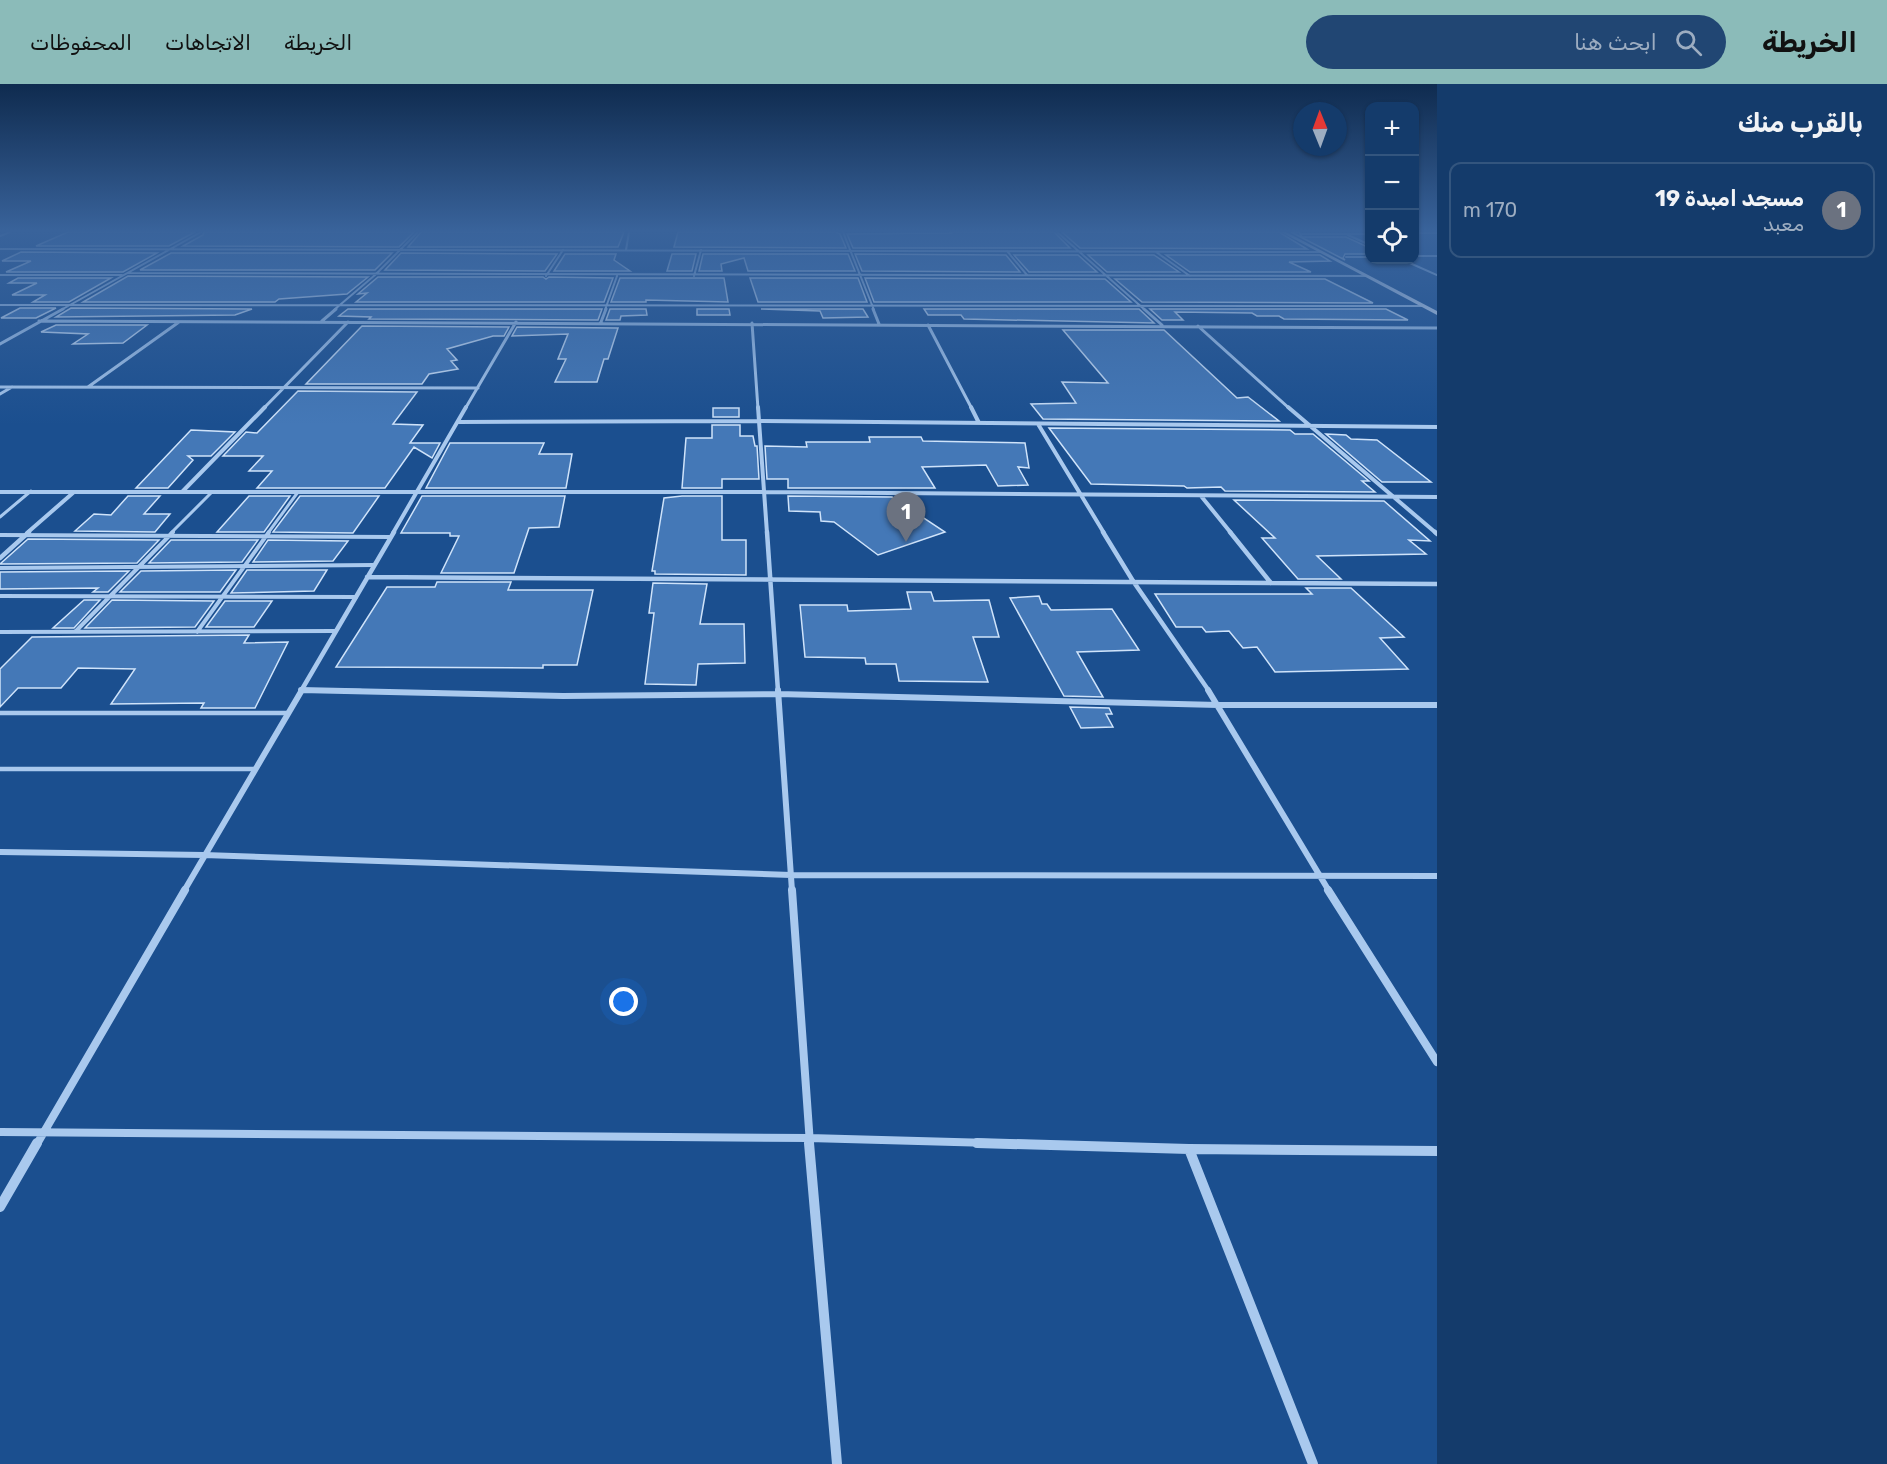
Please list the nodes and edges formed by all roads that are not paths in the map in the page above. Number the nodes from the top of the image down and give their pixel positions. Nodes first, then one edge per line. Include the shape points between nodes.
1 (84, 296) edge
2 (349, 296) edge
3 (610, 296) edge
4 (867, 296) edge
5 (1129, 296) edge
6 (1406, 296) edge
7 (340, 304) junction
8 (870, 304) junction
9 (0, 305) edge
10 (69, 305) junction
11 (607, 305) junction
12 (1139, 305) junction
13 (1424, 306) junction
14 (1437, 313) edge
15 (39, 321) junction
16 (180, 321) junction
17 (321, 322) junction
18 (348, 322) junction
19 (516, 322) junction
20 (601, 322) junction
21 (752, 323) junction
22 (879, 324) junction
23 (928, 325) junction
24 (1162, 326) junction
25 (1198, 326) junction
26 (1437, 328) edge
27 (0, 342) edge
28 (0, 387) edge
29 (13, 387) junction
30 (87, 387) junction
31 (283, 388) junction
32 (478, 388) junction
33 (0, 394) edge
34 (759, 421) junction
35 (458, 422) junction
36 (979, 423) junction
37 (1038, 423) junction
38 (1309, 426) junction
39 (1437, 427) edge
40 (31, 491) junction
41 (0, 492) edge
42 (74, 492) junction
43 (182, 492) junction
44 (212, 492) junction
45 (298, 492) junction
46 (417, 492) junction
47 (763, 492) junction
48 (1080, 496) junction
49 (1201, 496) junction
50 (1393, 497) junction
51 (1437, 497) edge
52 (0, 517) edge
53 (1437, 534) edge
54 (0, 535) edge
55 (25, 535) junction
56 (170, 536) junction
57 (267, 536) junction
58 (390, 537) junction
59 (0, 558) edge
60 (374, 565) junction
61 (245, 566) junction
62 (140, 567) junction
63 (0, 568) edge
64 (367, 577) junction
65 (770, 578) junction
66 (1133, 581) junction
67 (1271, 583) junction
68 (1437, 584) edge
69 (0, 596) edge
70 (109, 597) junction
71 (356, 597) junction
72 (223, 598) junction
73 (335, 631) junction
74 (0, 632) edge
75 (75, 632) junction
76 (197, 633) junction
77 (301, 690) junction
78 (778, 694) junction
79 (1218, 705) junction
80 (1437, 705) edge
81 (0, 713) edge
82 (288, 713) junction
83 (0, 769) edge
84 (255, 769) junction
85 (0, 852) edge
86 (204, 855) junction
87 (790, 875) junction
88 (1319, 876) junction
89 (1437, 876) edge
90 (1437, 1062) edge
91 (0, 1132) edge
92 (42, 1133) junction
93 (808, 1138) junction
94 (1189, 1149) junction
95 (1437, 1152) edge
96 (0, 1207) edge
97 (837, 1464) edge
98 (1313, 1464) edge

1 - 10 street
2 - 7 street
3 - 11 street
4 - 8 street
5 - 12 street
6 - 13 main road
7 - 10 street
7 - 11 street
7 - 17 street
8 - 11 street
8 - 12 street
8 - 22 street
9 - 10 street
10 - 15 street
11 - 20 street
12 - 13 street
12 - 24 street
13 - 14 main road
15 - 16 street
15 - 27 street
16 - 17 street
16 - 30 street
17 - 18 street
18 - 19 street
18 - 31 street
19 - 20 street
19 - 32 street
20 - 21 street
21 - 22 street
21 - 34 street
22 - 23 street
23 - 24 street
23 - 36 street
24 - 25 street
25 - 26 street
25 - 38 street
28 - 29 street
29 - 30 street
29 - 33 street
30 - 31 street
31 - 32 street
31 - 43 street
32 - 35 street
34 - 35 street
34 - 36 street
34 - 47 street
35 - 46 street
36 - 37 street
37 - 38 street
37 - 48 street
38 - 39 street
38 - 50 street
40 - 41 street
40 - 42 street
40 - 52 lane
42 - 43 street
42 - 55 street
43 - 44 street
44 - 45 street
44 - 56 lane
45 - 46 street
45 - 57 lane
46 - 47 street
46 - 58 street
47 - 48 street
47 - 65 street
48 - 49 street
48 - 66 street
49 - 50 street
49 - 67 street
50 - 51 street
50 - 53 street
54 - 55 lane
55 - 56 lane
55 - 59 street
56 - 57 lane
56 - 62 lane
57 - 58 lane
57 - 61 lane
58 - 60 street
60 - 61 lane
60 - 64 street
61 - 62 lane
61 - 72 lane
62 - 63 lane
62 - 70 lane
64 - 65 street
64 - 71 street
65 - 66 street
65 - 78 street
66 - 67 street
66 - 79 street
67 - 68 street
69 - 70 lane
70 - 72 lane
70 - 75 lane
71 - 72 lane
71 - 73 street
72 - 76 lane
73 - 76 lane
73 - 77 street
74 - 75 lane
75 - 76 lane
77 - 78 street via 563,696
77 - 82 street
78 - 79 street
78 - 87 street
79 - 80 street
79 - 88 street
81 - 82 lane
82 - 84 street
83 - 84 lane
84 - 86 street
85 - 86 street
86 - 87 street
86 - 92 street
87 - 88 street
87 - 93 street
88 - 89 street
88 - 90 street
91 - 92 street
92 - 93 street
92 - 96 street
93 - 94 street
93 - 97 street
94 - 95 street
94 - 98 street

